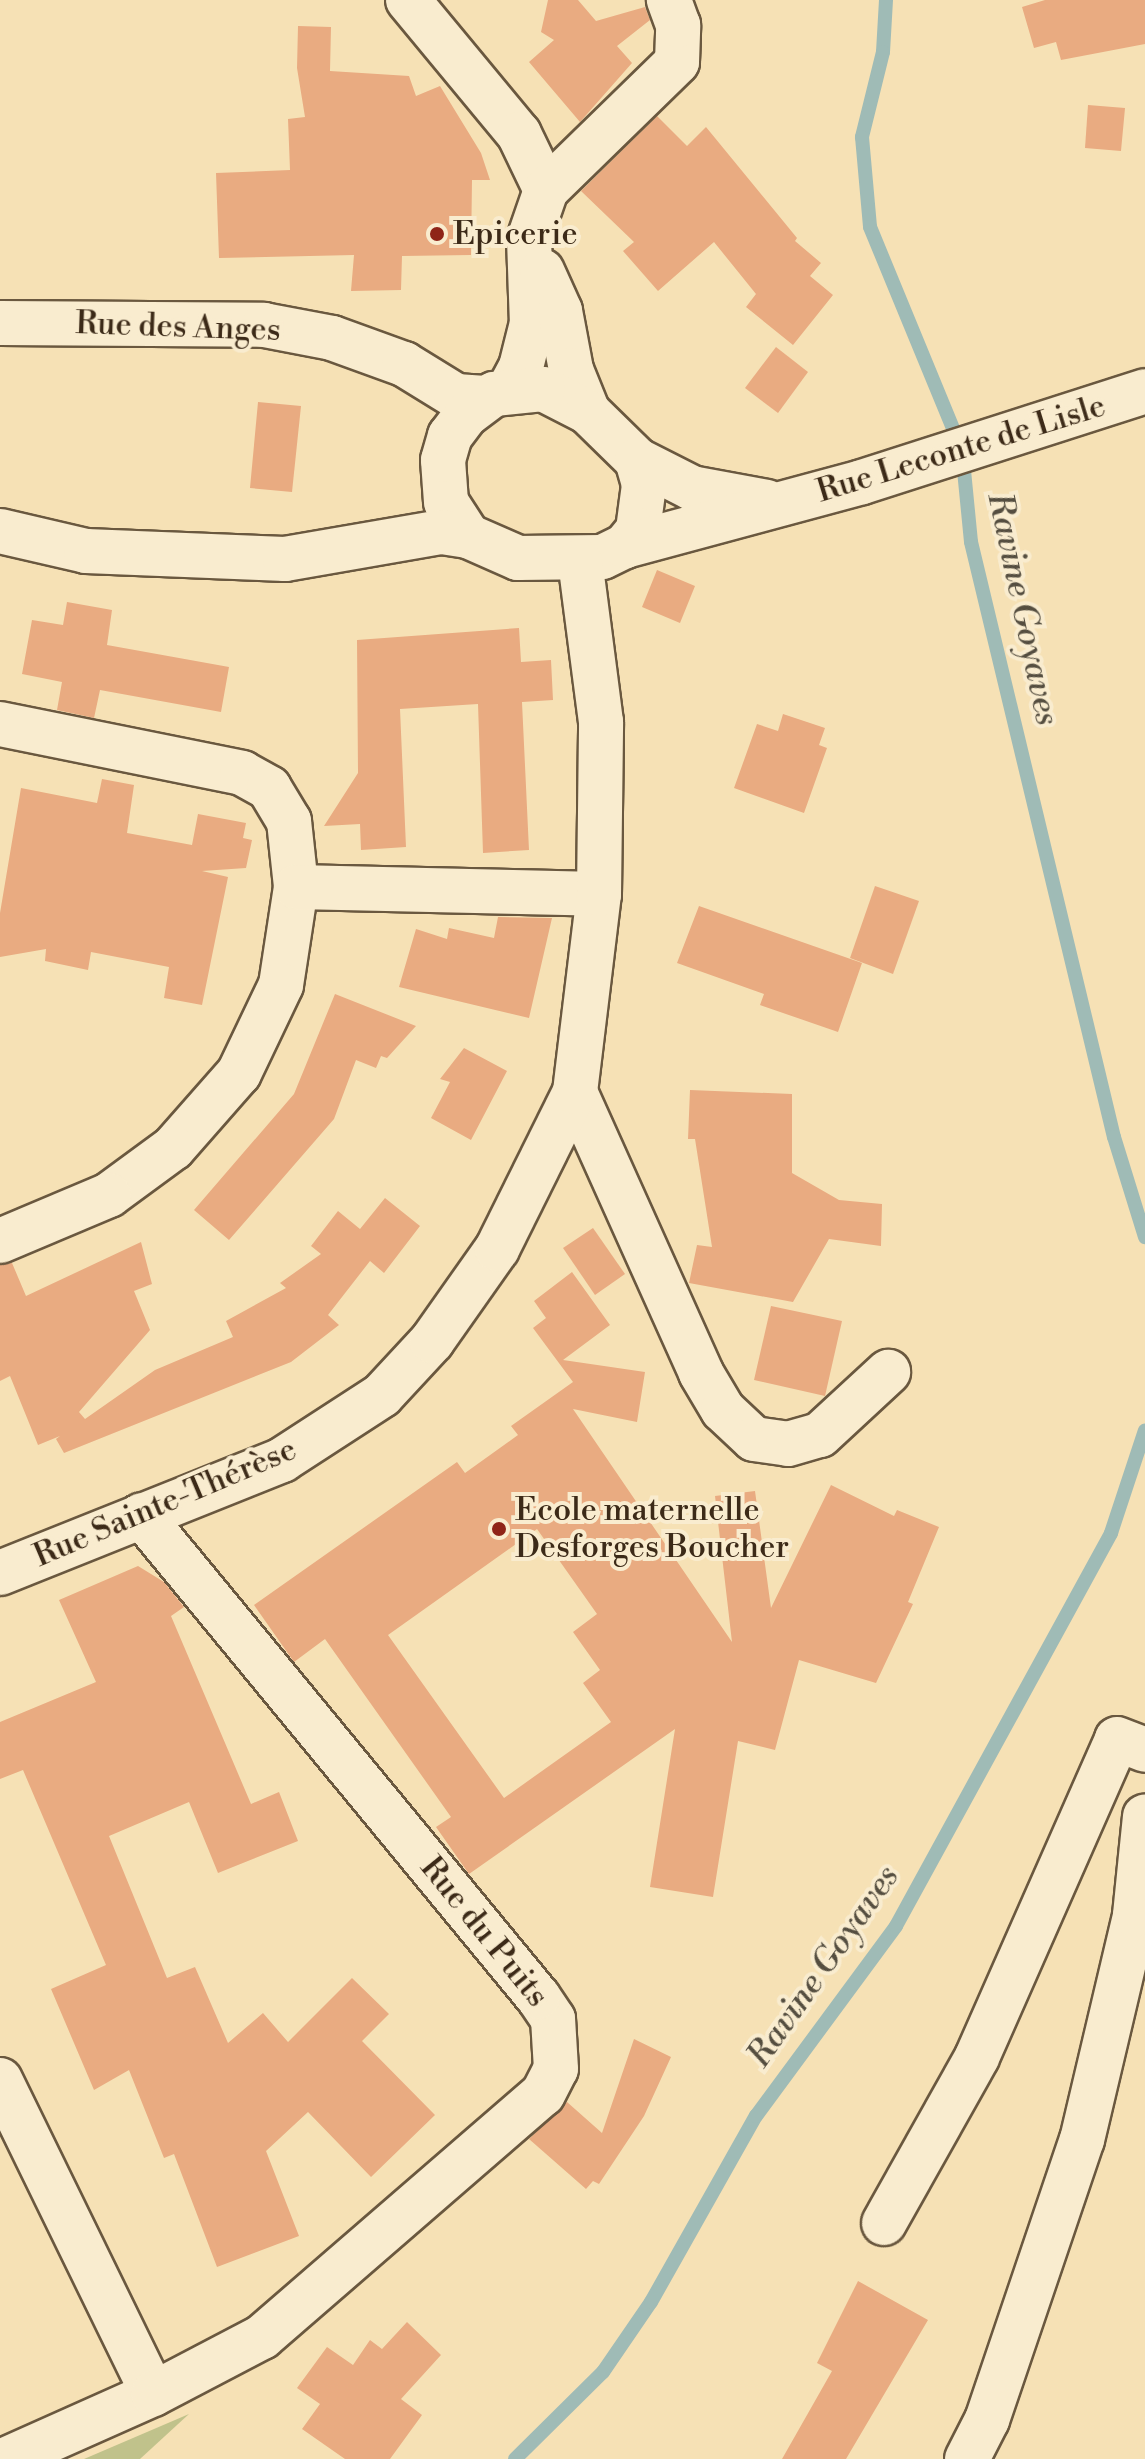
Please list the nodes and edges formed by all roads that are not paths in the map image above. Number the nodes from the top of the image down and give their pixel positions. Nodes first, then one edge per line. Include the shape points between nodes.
1 (408, 0) edge
2 (669, 0) edge
3 (546, 190) junction
4 (529, 239) junction
5 (0, 323) edge
6 (497, 395) junction
7 (1131, 396) edge
8 (588, 412) junction
9 (637, 460) junction
10 (777, 504) junction
11 (0, 531) edge
12 (468, 536) junction
13 (625, 546) junction
14 (580, 561) junction
15 (0, 724) edge
16 (296, 887) junction
17 (599, 894) junction
18 (575, 1092) junction
19 (0, 1241) edge
20 (888, 1372) dead end
21 (141, 1515) junction
22 (0, 1573) edge
23 (1145, 1750) edge
24 (1145, 1817) edge
25 (0, 2080) edge
26 (884, 2223) dead end
27 (153, 2394) junction
28 (7, 2459) edge
29 (967, 2459) edge

1 - 3 street via 519,134
2 - 3 street via 678,25 677,62
3 - 4 street
4 - 6 street via 532,323 521,367
4 - 8 street via 560,311 571,370
5 - 6 street, Rue des Anges via 264,325 332,338 404,364 456,396
6 - 8 street via 543,389
6 - 12 street via 450,436 443,460 446,502
7 - 10 street, Rue Leconte de Lisle via 921,465
8 - 9 street
9 - 10 street, Rue Leconte de Lisle via 692,488
9 - 13 street via 644,485 642,508 638,530
10 - 13 street, Rue Leconte de Lisle
11 - 12 street via 86,551 285,559 442,532
12 - 14 street via 518,558
13 - 14 street
14 - 17 street, Rue Sainte-Thérèse via 601,722
15 - 16 street via 242,773 269,788 289,821
16 - 17 street
16 - 19 street via 281,985 239,1073 173,1148 109,1195
17 - 18 street, Rue Sainte-Thérèse
18 - 20 street via 701,1373 723,1410 754,1439 788,1444 820,1435
18 - 21 street, Rue Sainte-Thérèse via 497,1249 432,1341 382,1395 282,1460
21 - 22 street, Rue Sainte-Thérèse
21 - 27 street, Rue du Puits via 538,1997 553,2019 558,2042 556,2069 543,2094 262,2337
23 - 26 street via 1117,1739 977,2057
24 - 29 street via 1135,1915 1082,2140 987,2420
25 - 27 street
27 - 28 street, Rue du Puits

